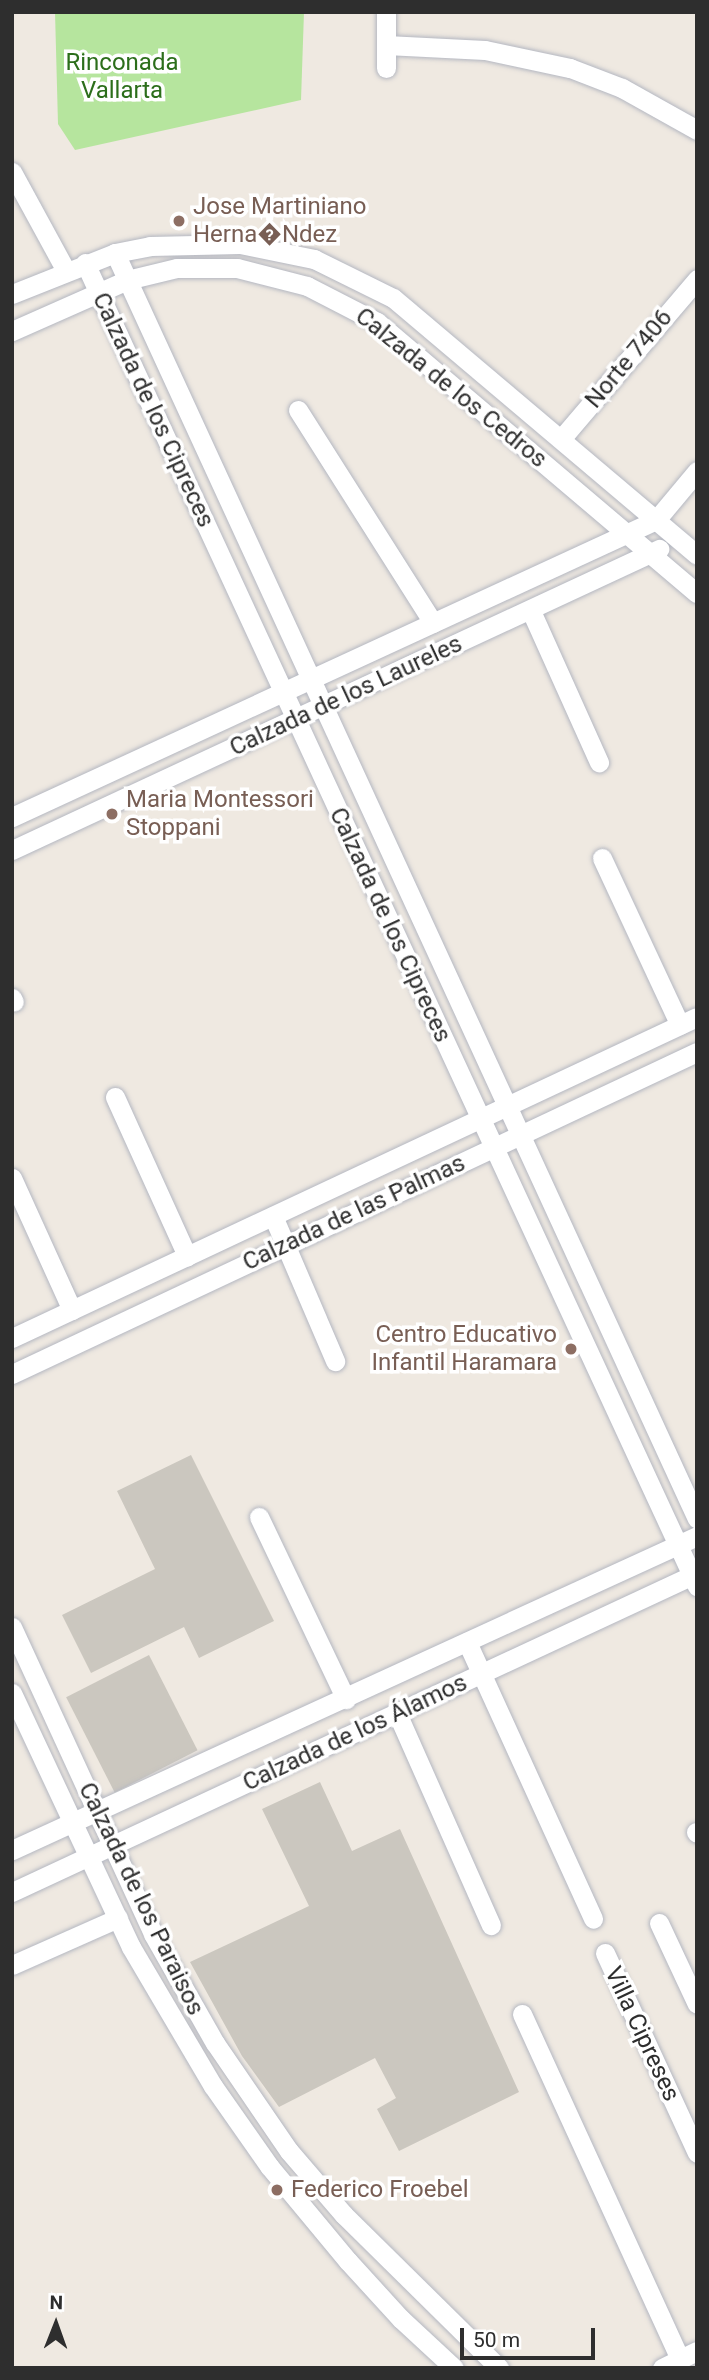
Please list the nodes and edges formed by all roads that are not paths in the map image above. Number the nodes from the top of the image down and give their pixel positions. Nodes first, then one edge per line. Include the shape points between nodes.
1 (386, 12) edge
2 (386, 45) junction
3 (386, 68) dead end
4 (697, 130) edge
5 (12, 172) edge
6 (115, 253) junction
7 (85, 263) junction
8 (66, 271) junction
9 (697, 279) edge
10 (127, 281) junction
11 (14, 287) edge
12 (98, 292) junction
13 (12, 331) edge
14 (298, 410) dead end
15 (561, 439) junction
16 (582, 457) junction
17 (697, 471) edge
18 (567, 483) junction
19 (656, 520) junction
20 (627, 534) junction
21 (679, 540) junction
22 (650, 553) junction
23 (697, 555) edge
24 (697, 593) edge
25 (468, 607) junction
26 (531, 611) junction
27 (433, 623) junction
28 (481, 634) junction
29 (311, 679) junction
30 (282, 693) junction
31 (323, 705) junction
32 (294, 719) junction
33 (599, 762) dead end
34 (12, 817) edge
35 (12, 850) edge
36 (601, 858) dead end
37 (688, 1021) edge
38 (697, 1052) edge
39 (115, 1097) dead end
40 (507, 1106) junction
41 (480, 1119) junction
42 (520, 1135) junction
43 (493, 1148) junction
44 (12, 1178) edge
45 (273, 1216) junction
46 (287, 1244) junction
47 (187, 1256) junction
48 (72, 1310) junction
49 (12, 1338) edge
50 (335, 1361) dead end
51 (12, 1374) edge
52 (258, 1517) dead end
53 (697, 1519) edge
54 (697, 1536) edge
55 (677, 1545) junction
56 (695, 1578) edge
57 (12, 1627) edge
58 (467, 1642) junction
59 (481, 1674) junction
60 (12, 1693) edge
61 (346, 1699) junction
62 (397, 1713) junction
63 (97, 1811) junction
64 (73, 1822) junction
65 (112, 1845) junction
66 (12, 1850) edge
67 (89, 1856) junction
68 (12, 1892) edge
69 (118, 1918) junction
70 (593, 1919) dead end
71 (659, 1923) dead end
72 (491, 1925) dead end
73 (605, 1953) dead end
74 (12, 1965) edge
75 (697, 2004) edge
76 (522, 2014) dead end
77 (198, 2015) junction
78 (176, 2029) junction
79 (259, 2108) junction
80 (240, 2124) junction
81 (697, 2153) edge
82 (688, 2355) edge
83 (454, 2368) edge
84 (499, 2368) edge
85 (662, 2368) edge

1 - 2 street
2 - 3 street
2 - 4 street via 485,50 570,68 634,94
5 - 8 street
6 - 7 street, Calzada de los Cedros
6 - 10 street, Calzada de los Cipreces
6 - 15 street, Calzada de los Cedros via 177,243 240,244 314,259 351,274 394,298
7 - 8 street, Calzada de los Cedros
7 - 12 street, Calzada de los Cipreces
8 - 11 street, Calzada de los Cedros
9 - 15 street, Norte 7406
10 - 12 street, Calzada de los Cedros
10 - 18 street, Calzada de los Cedros via 177,268 237,268 307,286 338,300 377,321
10 - 29 street, Calzada de los Cipreces
12 - 13 street, Calzada de los Cedros
12 - 30 street, Calzada de los Cipreces
14 - 27 street
15 - 16 street, Calzada de los Cedros
16 - 18 street
16 - 19 street, Calzada de los Cedros
17 - 19 street
18 - 20 street, Calzada de los Cedros
19 - 20 street, Calzada de los Laureles
19 - 21 street, Calzada de los Cedros
20 - 22 street, Calzada de los Cedros
20 - 25 street, Calzada de los Laureles
21 - 22 street, Calzada de los Laureles
21 - 23 street, Calzada de los Cedros
22 - 24 street, Calzada de los Cedros
22 - 26 street, Calzada de los Laureles
25 - 27 street, Calzada de los Laureles
25 - 28 street
26 - 28 street, Calzada de los Laureles
26 - 33 street
27 - 29 street, Calzada de los Laureles
28 - 31 street, Calzada de los Laureles
29 - 30 street, Calzada de los Laureles
29 - 31 street, Calzada de los Cipreces
30 - 32 street, Calzada de los Cipreces
30 - 34 street, Calzada de los Laureles
31 - 32 street, Calzada de los Laureles
31 - 40 street, Calzada de los Cipreces
32 - 35 street, Calzada de los Laureles
32 - 41 street, Calzada de los Cipreces
36 - 37 street
37 - 40 street, Calzada de las Palmas
38 - 42 street, Calzada de las Palmas
39 - 47 street
40 - 41 street, Calzada de las Palmas
40 - 42 street, Calzada de los Cipreces
41 - 43 street, Calzada de los Cipreces
41 - 45 street, Calzada de las Palmas
42 - 43 street, Calzada de las Palmas
42 - 53 street, Calzada de los Cipreces
43 - 46 street, Calzada de las Palmas
43 - 55 street, Calzada de los Cipreces
44 - 48 street
45 - 46 street
45 - 47 street, Calzada de las Palmas
46 - 50 street
46 - 51 street, Calzada de las Palmas
47 - 48 street, Calzada de las Palmas
48 - 49 street, Calzada de las Palmas
52 - 61 street
54 - 55 street, Calzada de los Álamos
55 - 56 street, Calzada de los Cipreces
55 - 58 street, Calzada de los Álamos
56 - 59 street, Calzada de los Álamos
57 - 63 street, Calzada de los Paraisos
58 - 59 street
58 - 61 street, Calzada de los Álamos
59 - 62 street, Calzada de los Álamos
59 - 70 street
60 - 64 street, Calzada de los Paraisos
61 - 63 street, Calzada de los Álamos
62 - 65 street, Calzada de los Álamos
62 - 72 street
63 - 64 street, Calzada de los Álamos
63 - 65 street, Calzada de los Paraisos
64 - 66 street, Calzada de los Álamos
64 - 67 street, Calzada de los Paraisos
65 - 67 street, Calzada de los Álamos
65 - 77 street, Calzada de los Paraisos
67 - 68 street, Calzada de los Álamos
67 - 69 street, Calzada de los Paraisos
69 - 74 street
69 - 78 street, Calzada de los Paraisos
71 - 75 street
73 - 81 street, Villa Cipreses
76 - 82 street
77 - 78 street
77 - 79 street, Calzada de los Paraisos
78 - 80 street, Calzada de los Paraisos
79 - 80 street
79 - 84 street, Calzada de los Paraisos via 289,2151 361,2234
80 - 83 street, Calzada de los Paraisos via 348,2261
82 - 85 street

